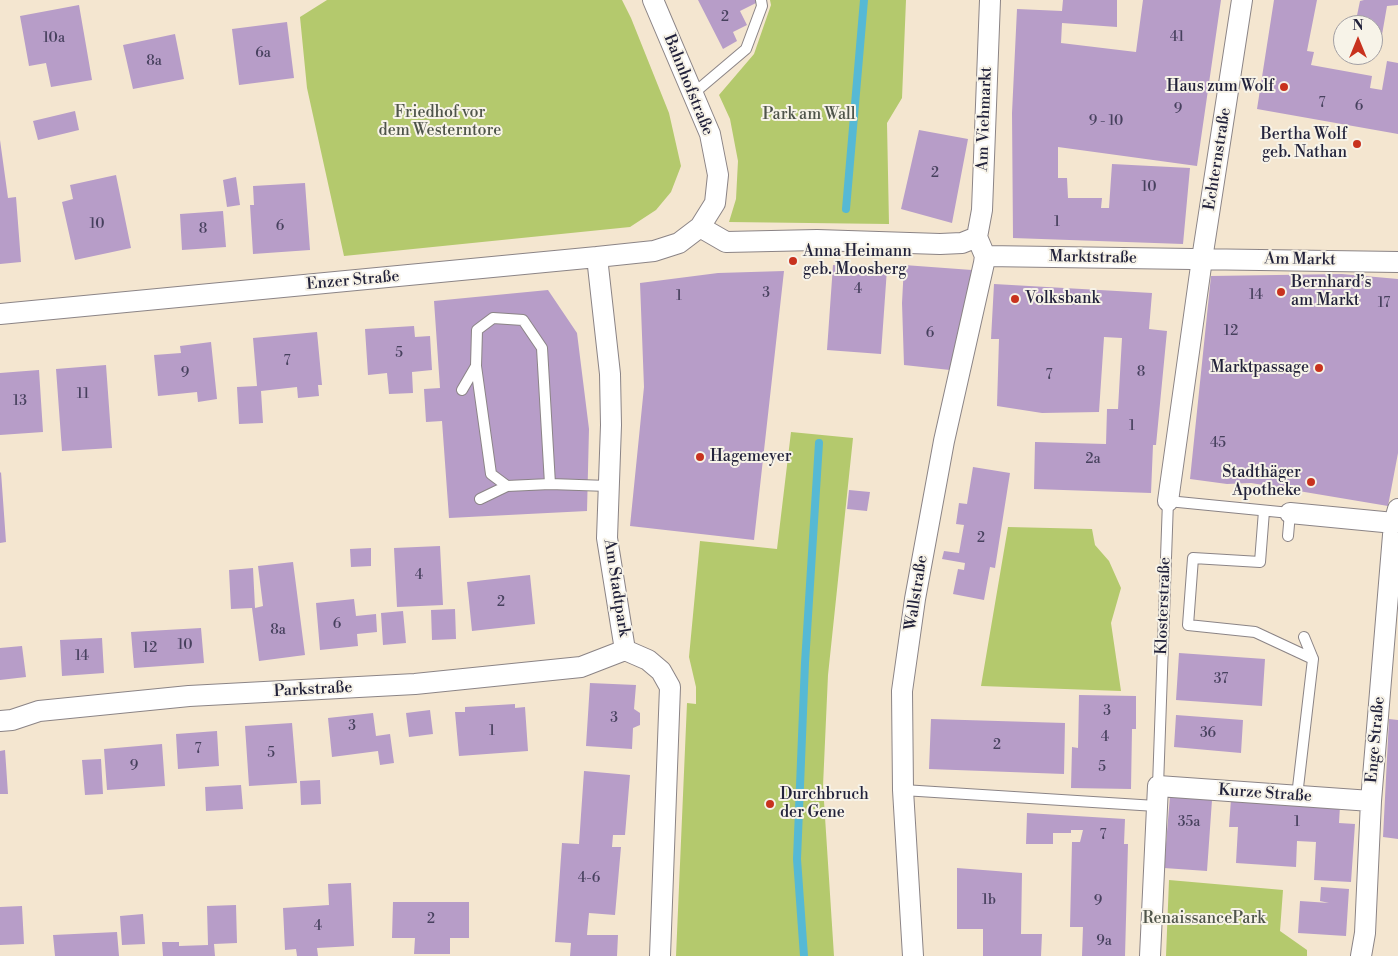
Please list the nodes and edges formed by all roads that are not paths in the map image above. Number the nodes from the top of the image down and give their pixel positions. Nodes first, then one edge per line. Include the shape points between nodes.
1 (653, 0) edge
2 (761, 0) edge
3 (990, 0) edge
4 (1242, 0) edge
5 (694, 93) junction
6 (700, 227) junction
7 (977, 237) junction
8 (985, 256) junction
9 (597, 257) junction
10 (1397, 258) edge
11 (1202, 259) junction
12 (0, 314) edge
13 (476, 366) junction
14 (462, 390) dead end
15 (550, 484) junction
16 (507, 486) junction
17 (608, 486) junction
18 (480, 499) dead end
19 (1168, 501) junction
20 (1264, 511) junction
21 (1290, 513) junction
22 (1396, 516) edge
23 (1288, 536) dead end
24 (1304, 636) dead end
25 (625, 650) junction
26 (1313, 659) junction
27 (0, 721) edge
28 (1158, 786) junction
29 (903, 790) junction
30 (1298, 796) junction
31 (1372, 801) junction
32 (1156, 806) junction
33 (660, 956) edge
34 (913, 956) edge
35 (1150, 956) edge
36 (1361, 956) edge

1 - 5 street, Bahnhofstraße
2 - 5 lane via 762,6 746,49
3 - 7 street, Am Viehmarkt via 982,210
4 - 11 street, Echternstraße
5 - 6 street, Bahnhofstraße via 710,134 718,175 714,203
6 - 7 street via 726,242 818,240 940,244 962,243
6 - 9 street, Enzer Straße via 679,243 654,251
7 - 8 street
8 - 11 street, Marktstraße
8 - 29 street, Wallstraße via 944,441 915,599 902,691
9 - 12 street, Enzer Straße
9 - 17 street, Am Stadtpark via 610,374
10 - 11 street, Am Markt
11 - 19 street, Klosterstraße
13 - 14 lane
13 - 15 lane via 477,330 493,318 523,320 542,348
13 - 16 lane via 491,474
15 - 16 lane
15 - 17 lane
16 - 18 lane
17 - 25 street, Am Stadtpark via 607,538
19 - 20 lane, Enge Straße
19 - 28 lane, Klosterstraße
20 - 21 lane, Enge Straße
20 - 26 lane via 1260,562 1193,558 1188,625 1255,632
21 - 22 street, Enge Straße
21 - 23 lane
22 - 31 street, Enge Straße
24 - 26 lane
25 - 27 street, Parkstraße via 581,667 415,684 180,697 39,711
25 - 33 street, Am Stadtpark via 648,660 661,671 670,687
26 - 30 lane
28 - 30 street, Kurze Straße
28 - 32 street, Klosterstraße
29 - 32 lane
29 - 34 street, Wallstraße
30 - 31 street, Kurze Straße
31 - 36 street, Enge Straße
32 - 35 street, Klosterstraße

